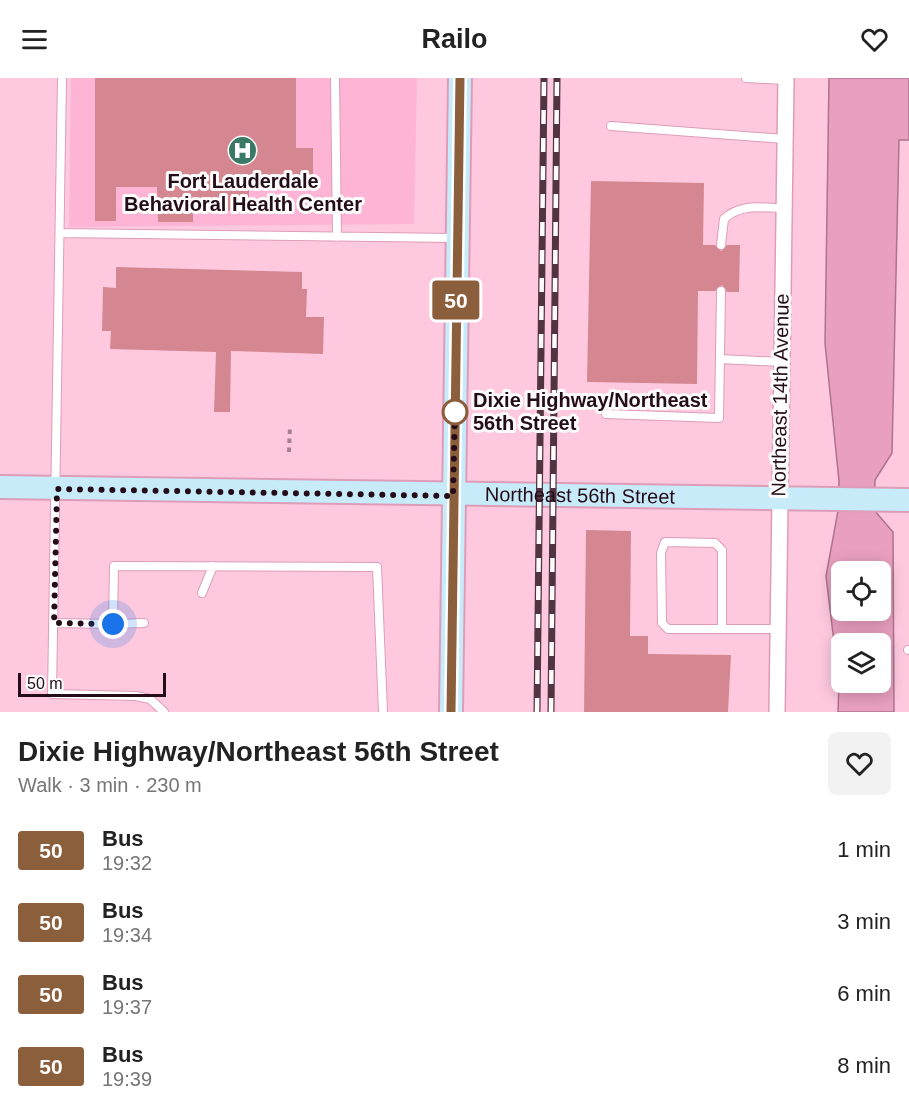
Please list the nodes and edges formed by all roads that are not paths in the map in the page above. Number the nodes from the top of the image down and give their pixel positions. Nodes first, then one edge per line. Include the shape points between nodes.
1 (62, 78) edge
2 (335, 78) edge
3 (460, 78) edge
4 (746, 78) edge
5 (786, 79) edge
6 (611, 126) dead end
7 (784, 139) junction
8 (784, 208) junction
9 (60, 233) junction
10 (336, 237) junction
11 (458, 238) junction
12 (721, 245) dead end
13 (721, 291) dead end
14 (720, 360) junction
15 (781, 362) junction
16 (606, 414) dead end
17 (0, 488) edge
18 (57, 489) junction
19 (453, 496) junction
20 (778, 499) junction
21 (909, 500) edge
22 (213, 566) junction
23 (202, 593) dead end
24 (54, 623) junction
25 (144, 623) dead end
26 (113, 624) junction
27 (778, 628) junction
28 (722, 629) junction
29 (164, 712) edge
30 (383, 712) edge
31 (451, 712) edge
32 (777, 712) edge

1 - 9 lane
2 - 10 lane
3 - 11 street
4 - 5 lane
5 - 7 street, Northeast 14th Avenue
6 - 7 lane
7 - 8 street, Northeast 14th Avenue
8 - 12 lane via 746,207 731,212 724,219
8 - 15 street, Northeast 14th Avenue
9 - 10 lane
9 - 18 lane
10 - 11 lane
11 - 19 street
13 - 14 lane
14 - 15 lane
14 - 16 lane via 719,418
15 - 20 street, Northeast 14th Avenue
17 - 18 street, Northeast 56th Street
18 - 19 street, Northeast 56th Street
18 - 24 lane
19 - 20 street, Northeast 56th Street
19 - 31 street
20 - 21 street, Northeast 56th Street
20 - 27 street, Northeast 14th Avenue
22 - 23 lane
22 - 26 lane via 114,566
22 - 30 lane via 377,567
24 - 26 lane
24 - 29 lane via 52,694 136,696 150,699
25 - 26 lane
27 - 28 lane
27 - 32 street, Northeast 14th Avenue
28 - 28 lane via 668,629 662,622 661,553 665,542 715,543 722,550

